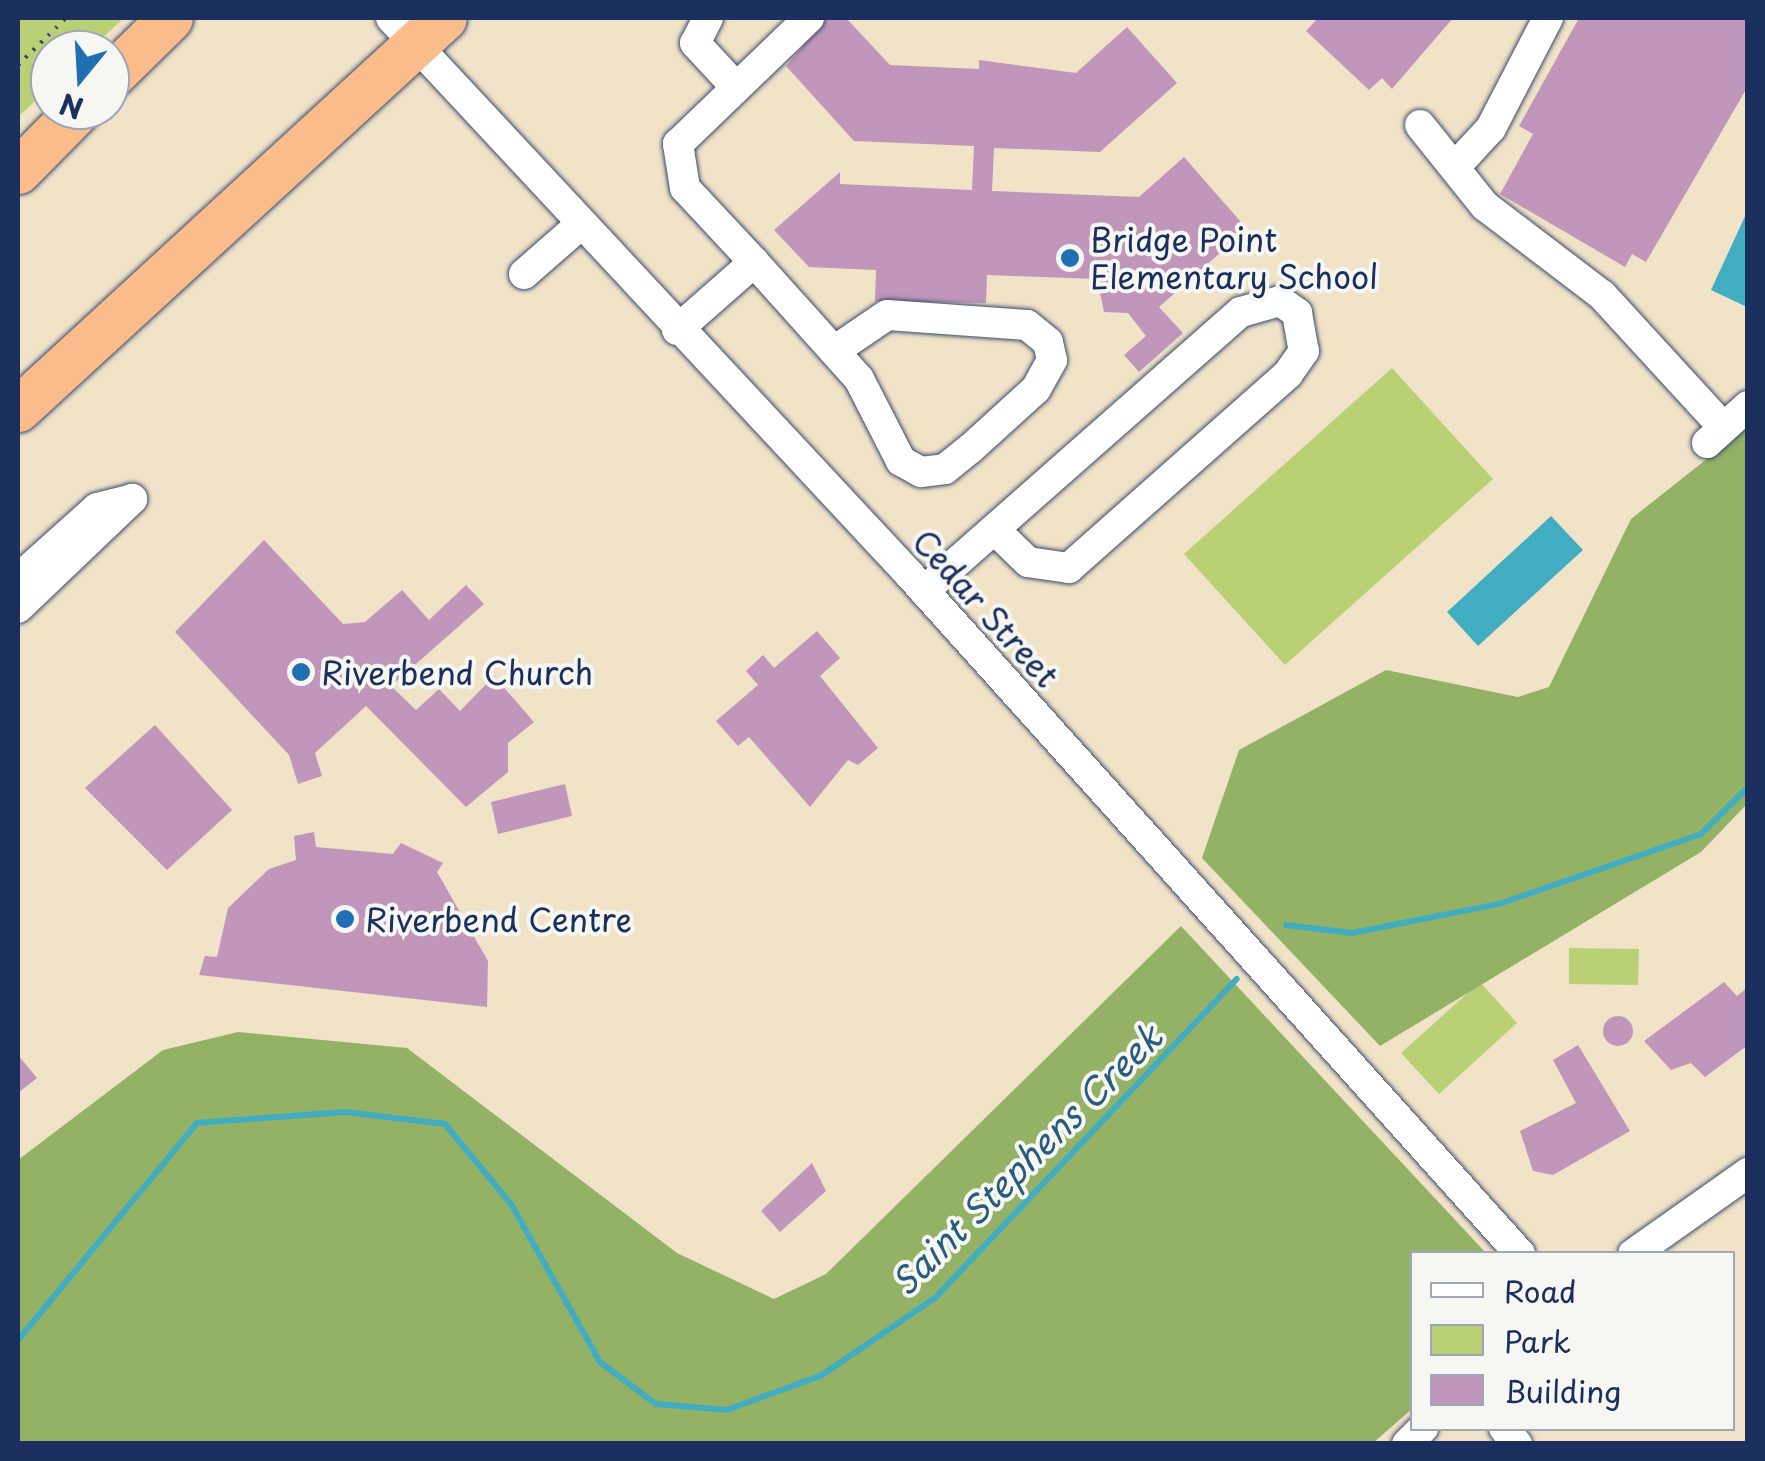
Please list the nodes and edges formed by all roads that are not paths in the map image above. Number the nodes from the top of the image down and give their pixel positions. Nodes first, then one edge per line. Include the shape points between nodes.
1 (170, 18) edge
2 (708, 18) edge
3 (809, 18) edge
4 (1548, 18) edge
5 (417, 26) edge
6 (130, 58) edge
7 (734, 85) junction
8 (1420, 125) dead end
9 (58, 130) edge
10 (1455, 167) junction
11 (18, 170) edge
12 (580, 225) junction
13 (754, 262) junction
14 (524, 274) dead end
15 (677, 330) junction
16 (834, 351) junction
17 (1748, 406) edge
18 (18, 409) edge
19 (995, 530) junction
20 (18, 579) edge
21 (924, 591) junction
22 (18, 608) edge
23 (1748, 1173) edge
24 (1517, 1251) edge
25 (1638, 1251) edge

1 - 6 highway
2 - 7 street via 695,44
3 - 7 street
4 - 10 street via 1491,128
5 - 12 street, Cedar Street
5 - 18 highway
7 - 13 street via 689,128 675,165
8 - 10 street
9 - 11 highway
10 - 17 street via 1508,227 1602,295 1715,435
12 - 14 street
12 - 15 street, Cedar Street
13 - 15 street
13 - 16 street
15 - 21 street, Cedar Street
16 - 16 street via 901,461 921,472 946,469 970,449 1036,389 1052,360 1048,342 1026,325 886,316
19 - 19 street via 1028,562 1070,568 1288,374 1304,351 1297,313 1280,301 1241,312
19 - 21 street
20 - 22 street via 97,508 132,498
21 - 24 street, Cedar Street
23 - 25 street

